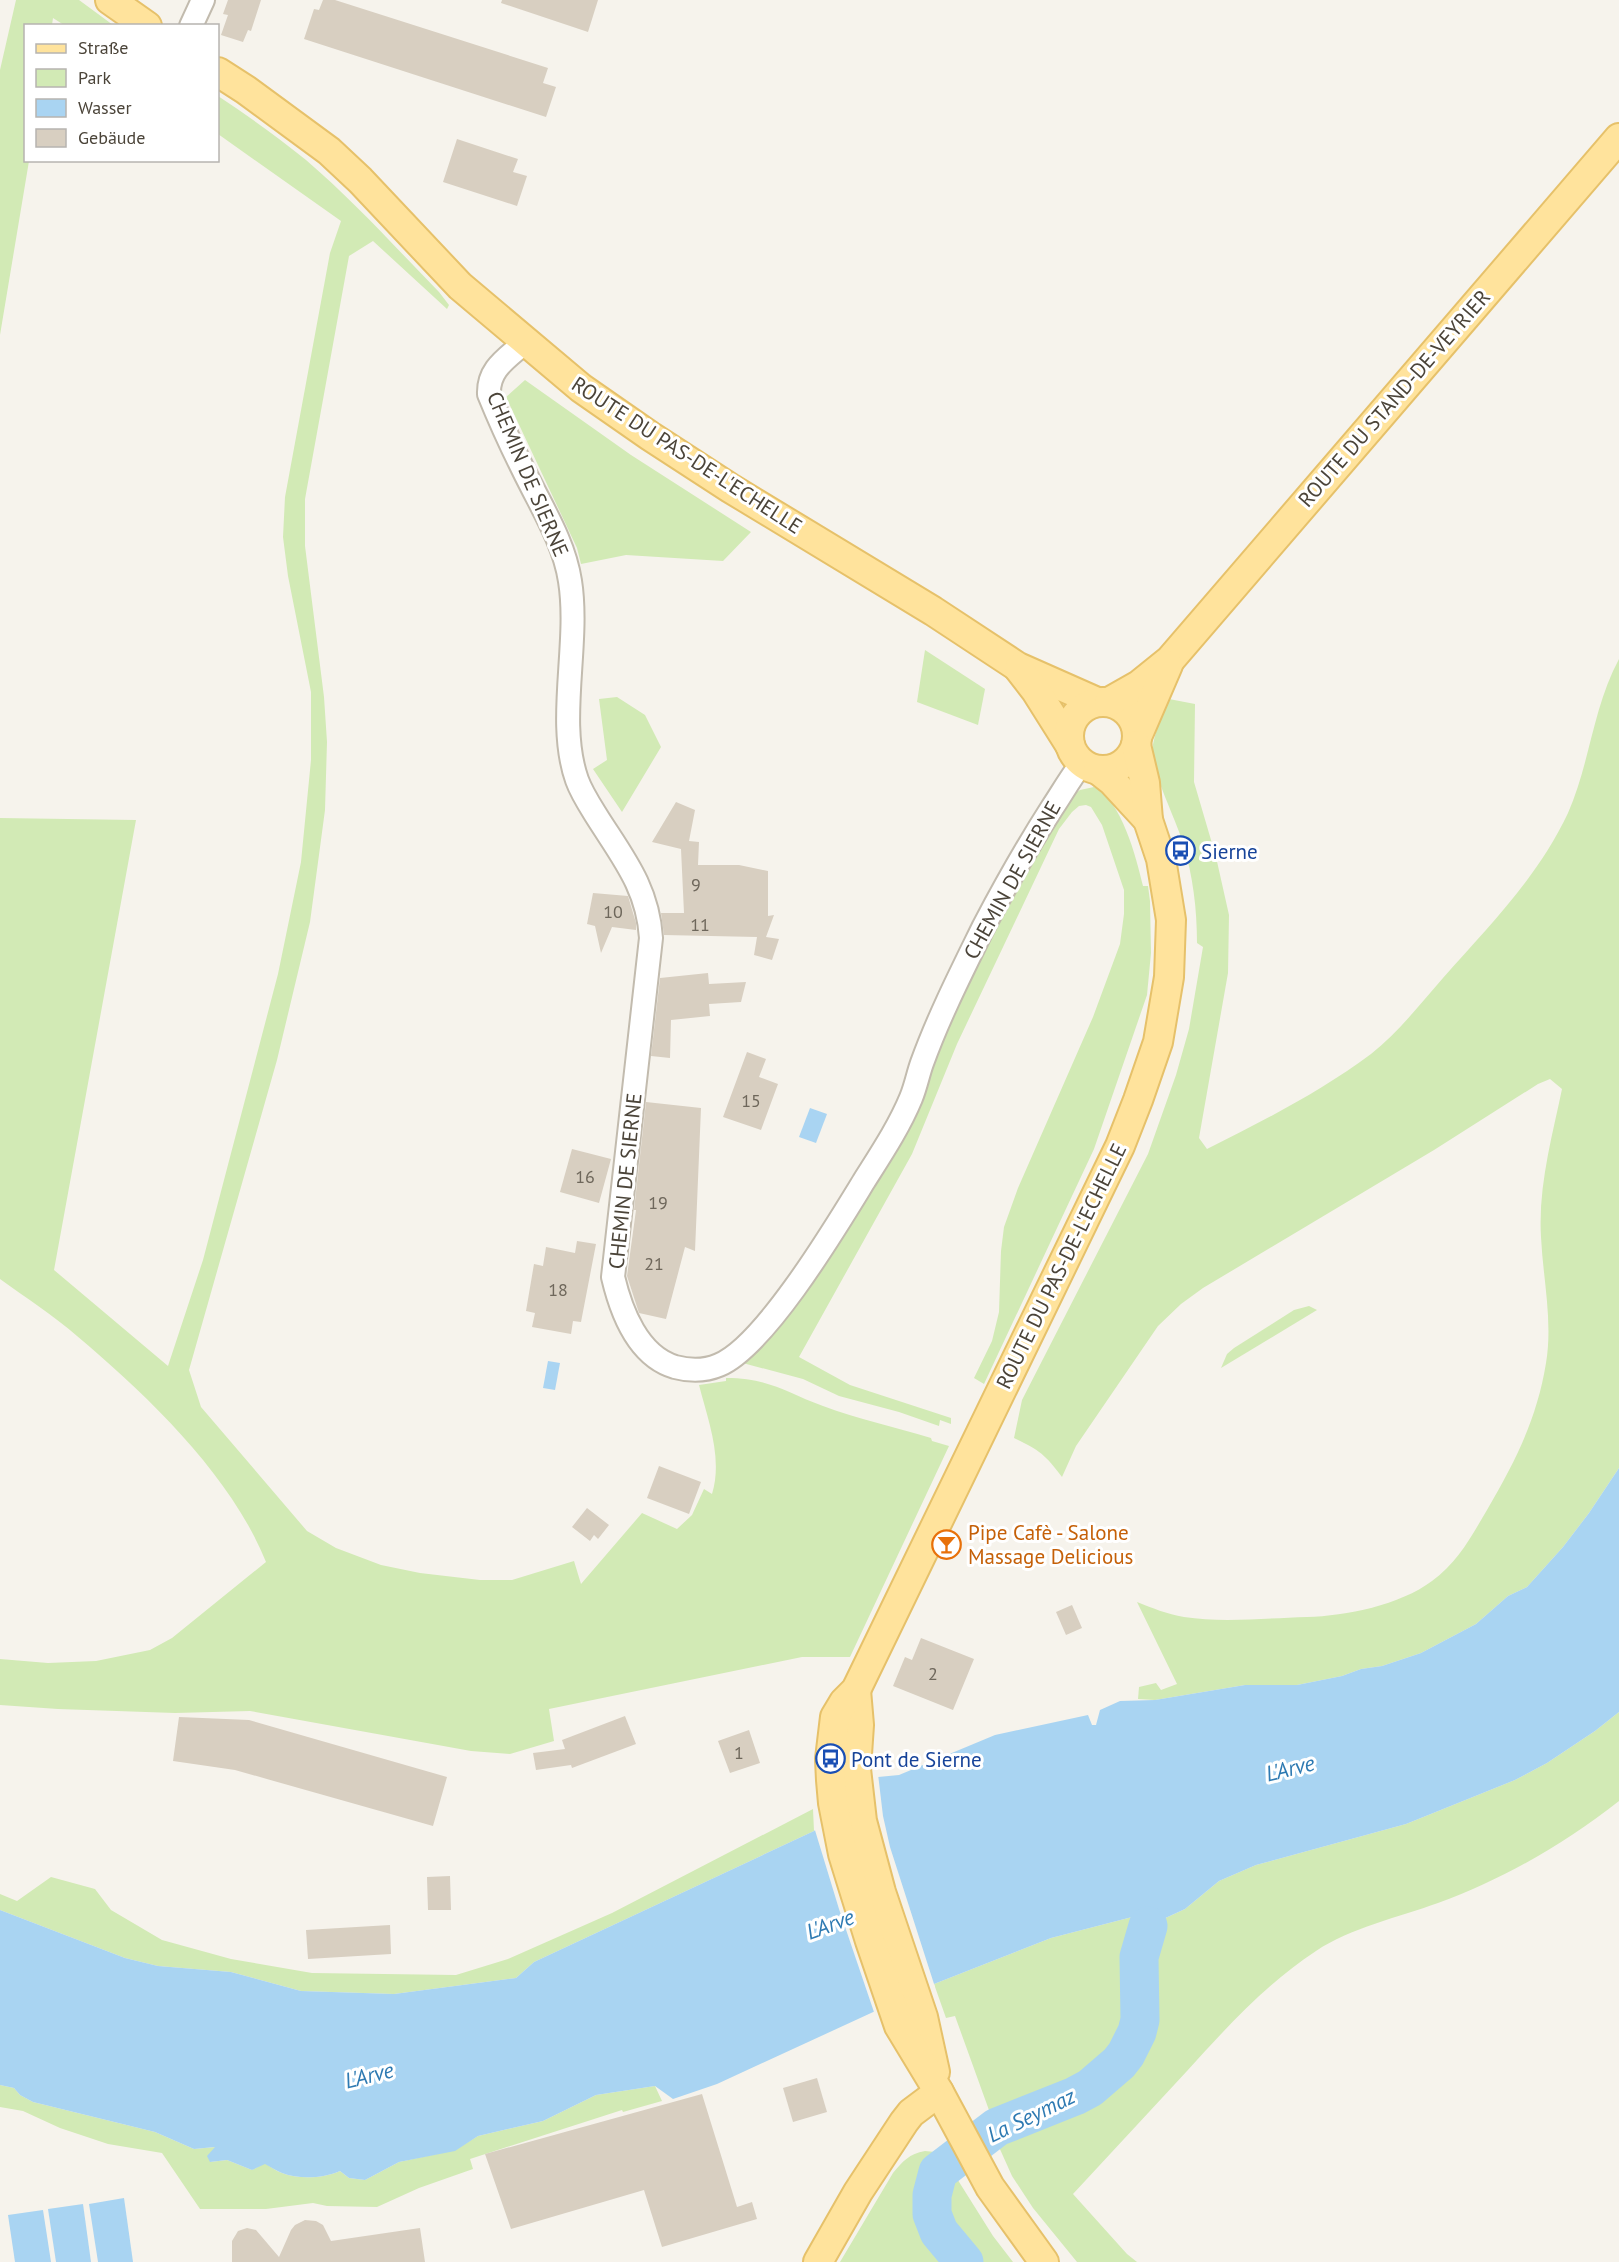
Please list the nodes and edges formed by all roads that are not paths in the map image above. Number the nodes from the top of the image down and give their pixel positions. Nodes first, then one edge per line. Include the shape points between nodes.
1 (110, 0) edge
2 (203, 0) edge
3 (144, 24) edge
4 (192, 24) edge
5 (219, 73) edge
6 (1619, 138) edge
7 (525, 342) junction
8 (1170, 660) junction
9 (1018, 668) junction
10 (1103, 702) junction
11 (1137, 741) junction
12 (1084, 759) junction
13 (1148, 820) junction
14 (852, 1697) junction
15 (911, 2021) junction
16 (944, 2102) junction
17 (1037, 2254) edge
18 (818, 2262) edge

1 - 3 main road
2 - 4 street
5 - 7 main road, ROUTE DU PAS-DE-L'ECHELLE via 329,152 460,286
6 - 8 main road, ROUTE DU STAND-DE-VEYRIER
7 - 9 main road, ROUTE DU PAS-DE-L'ECHELLE via 581,388 650,436
7 - 12 street, CHEMIN DE SIERNE via 491,376 489,394 553,529 568,570 573,606 570,743 577,782 636,878 650,923 613,1277 623,1314 656,1357 684,1369 720,1365 756,1336 794,1287 887,1144 911,1098 947,1000 986,923 1023,854
8 - 10 main road, ROUTE DU STAND-DE-VEYRIER via 1139,685
8 - 11 main road, ROUTE DU STAND-DE-VEYRIER
9 - 10 main road, ROUTE DU PAS-DE-L'ECHELLE
9 - 12 main road, ROUTE DU PAS-DE-L'ECHELLE
10 - 11 main road via 1120,706 1130,714 1136,725
10 - 12 main road via 1088,705 1070,726
11 - 12 main road via 1131,756 1111,769
11 - 13 main road, ROUTE DU PAS-DE-L'ECHELLE
12 - 13 main road, ROUTE DU PAS-DE-L'ECHELLE via 1112,781
13 - 14 main road, ROUTE DU PAS-DE-L'ECHELLE via 1158,850 1171,920 1164,1009 1148,1073 1120,1146
14 - 15 main road, ROUTE DU PAS-DE-L'ECHELLE via 858,1796
14 - 15 main road, ROUTE DU PAS-DE-L'ECHELLE via 834,1717 832,1729 831,1780 837,1828 853,1886
15 - 16 main road
16 - 17 main road via 990,2187
16 - 18 main road via 911,2113

